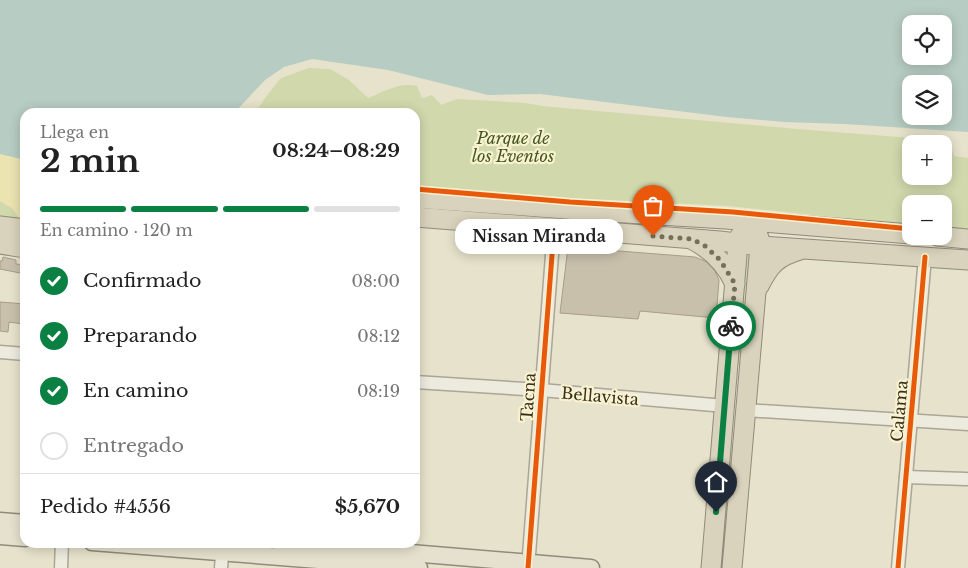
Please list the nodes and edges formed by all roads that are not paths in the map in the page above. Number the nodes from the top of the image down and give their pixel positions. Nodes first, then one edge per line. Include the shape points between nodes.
1 (420, 198) edge
2 (420, 217) edge
3 (752, 221) junction
4 (0, 226) edge
5 (20, 228) edge
6 (554, 229) junction
7 (902, 233) edge
8 (952, 237) edge
9 (692, 239) junction
10 (968, 239) edge
11 (738, 243) junction
12 (0, 244) edge
13 (760, 246) junction
14 (20, 247) edge
15 (804, 248) junction
16 (925, 257) junction
17 (968, 260) edge
18 (735, 284) junction
19 (754, 302) junction
20 (0, 352) edge
21 (20, 354) edge
22 (420, 382) edge
23 (541, 390) junction
24 (725, 406) junction
25 (745, 410) junction
26 (911, 420) junction
27 (968, 424) edge
28 (906, 477) junction
29 (966, 478) dead end
30 (0, 521) edge
31 (20, 523) edge
32 (0, 536) edge
33 (20, 538) edge
34 (62, 548) edge
35 (157, 548) edge
36 (346, 548) edge
37 (222, 554) edge
38 (528, 566) edge
39 (60, 568) edge
40 (418, 568) edge
41 (591, 568) edge
42 (711, 568) edge
43 (732, 568) edge
44 (898, 568) edge

1 - 3 highway
2 - 6 highway
3 - 7 highway
3 - 11 highway
3 - 13 highway
4 - 5 highway
6 - 9 highway
6 - 23 street, Tacna
8 - 10 highway
9 - 11 highway
9 - 18 highway via 720,260
11 - 13 highway
11 - 18 highway
12 - 14 highway
13 - 15 highway
13 - 19 highway
15 - 16 highway
15 - 19 highway via 770,266
16 - 17 highway
16 - 26 street, Calama
18 - 24 highway
19 - 25 highway
20 - 21 street
22 - 23 street, Bellavista
23 - 24 street, Bellavista
23 - 38 street, Tacna
24 - 42 highway
25 - 26 street
25 - 43 highway
26 - 27 street
26 - 28 street, Calama
28 - 29 street
28 - 44 street, Calama
30 - 31 main road
32 - 33 main road
34 - 39 street
35 - 37 main road
36 - 38 main road
37 - 40 main road
38 - 41 main road

